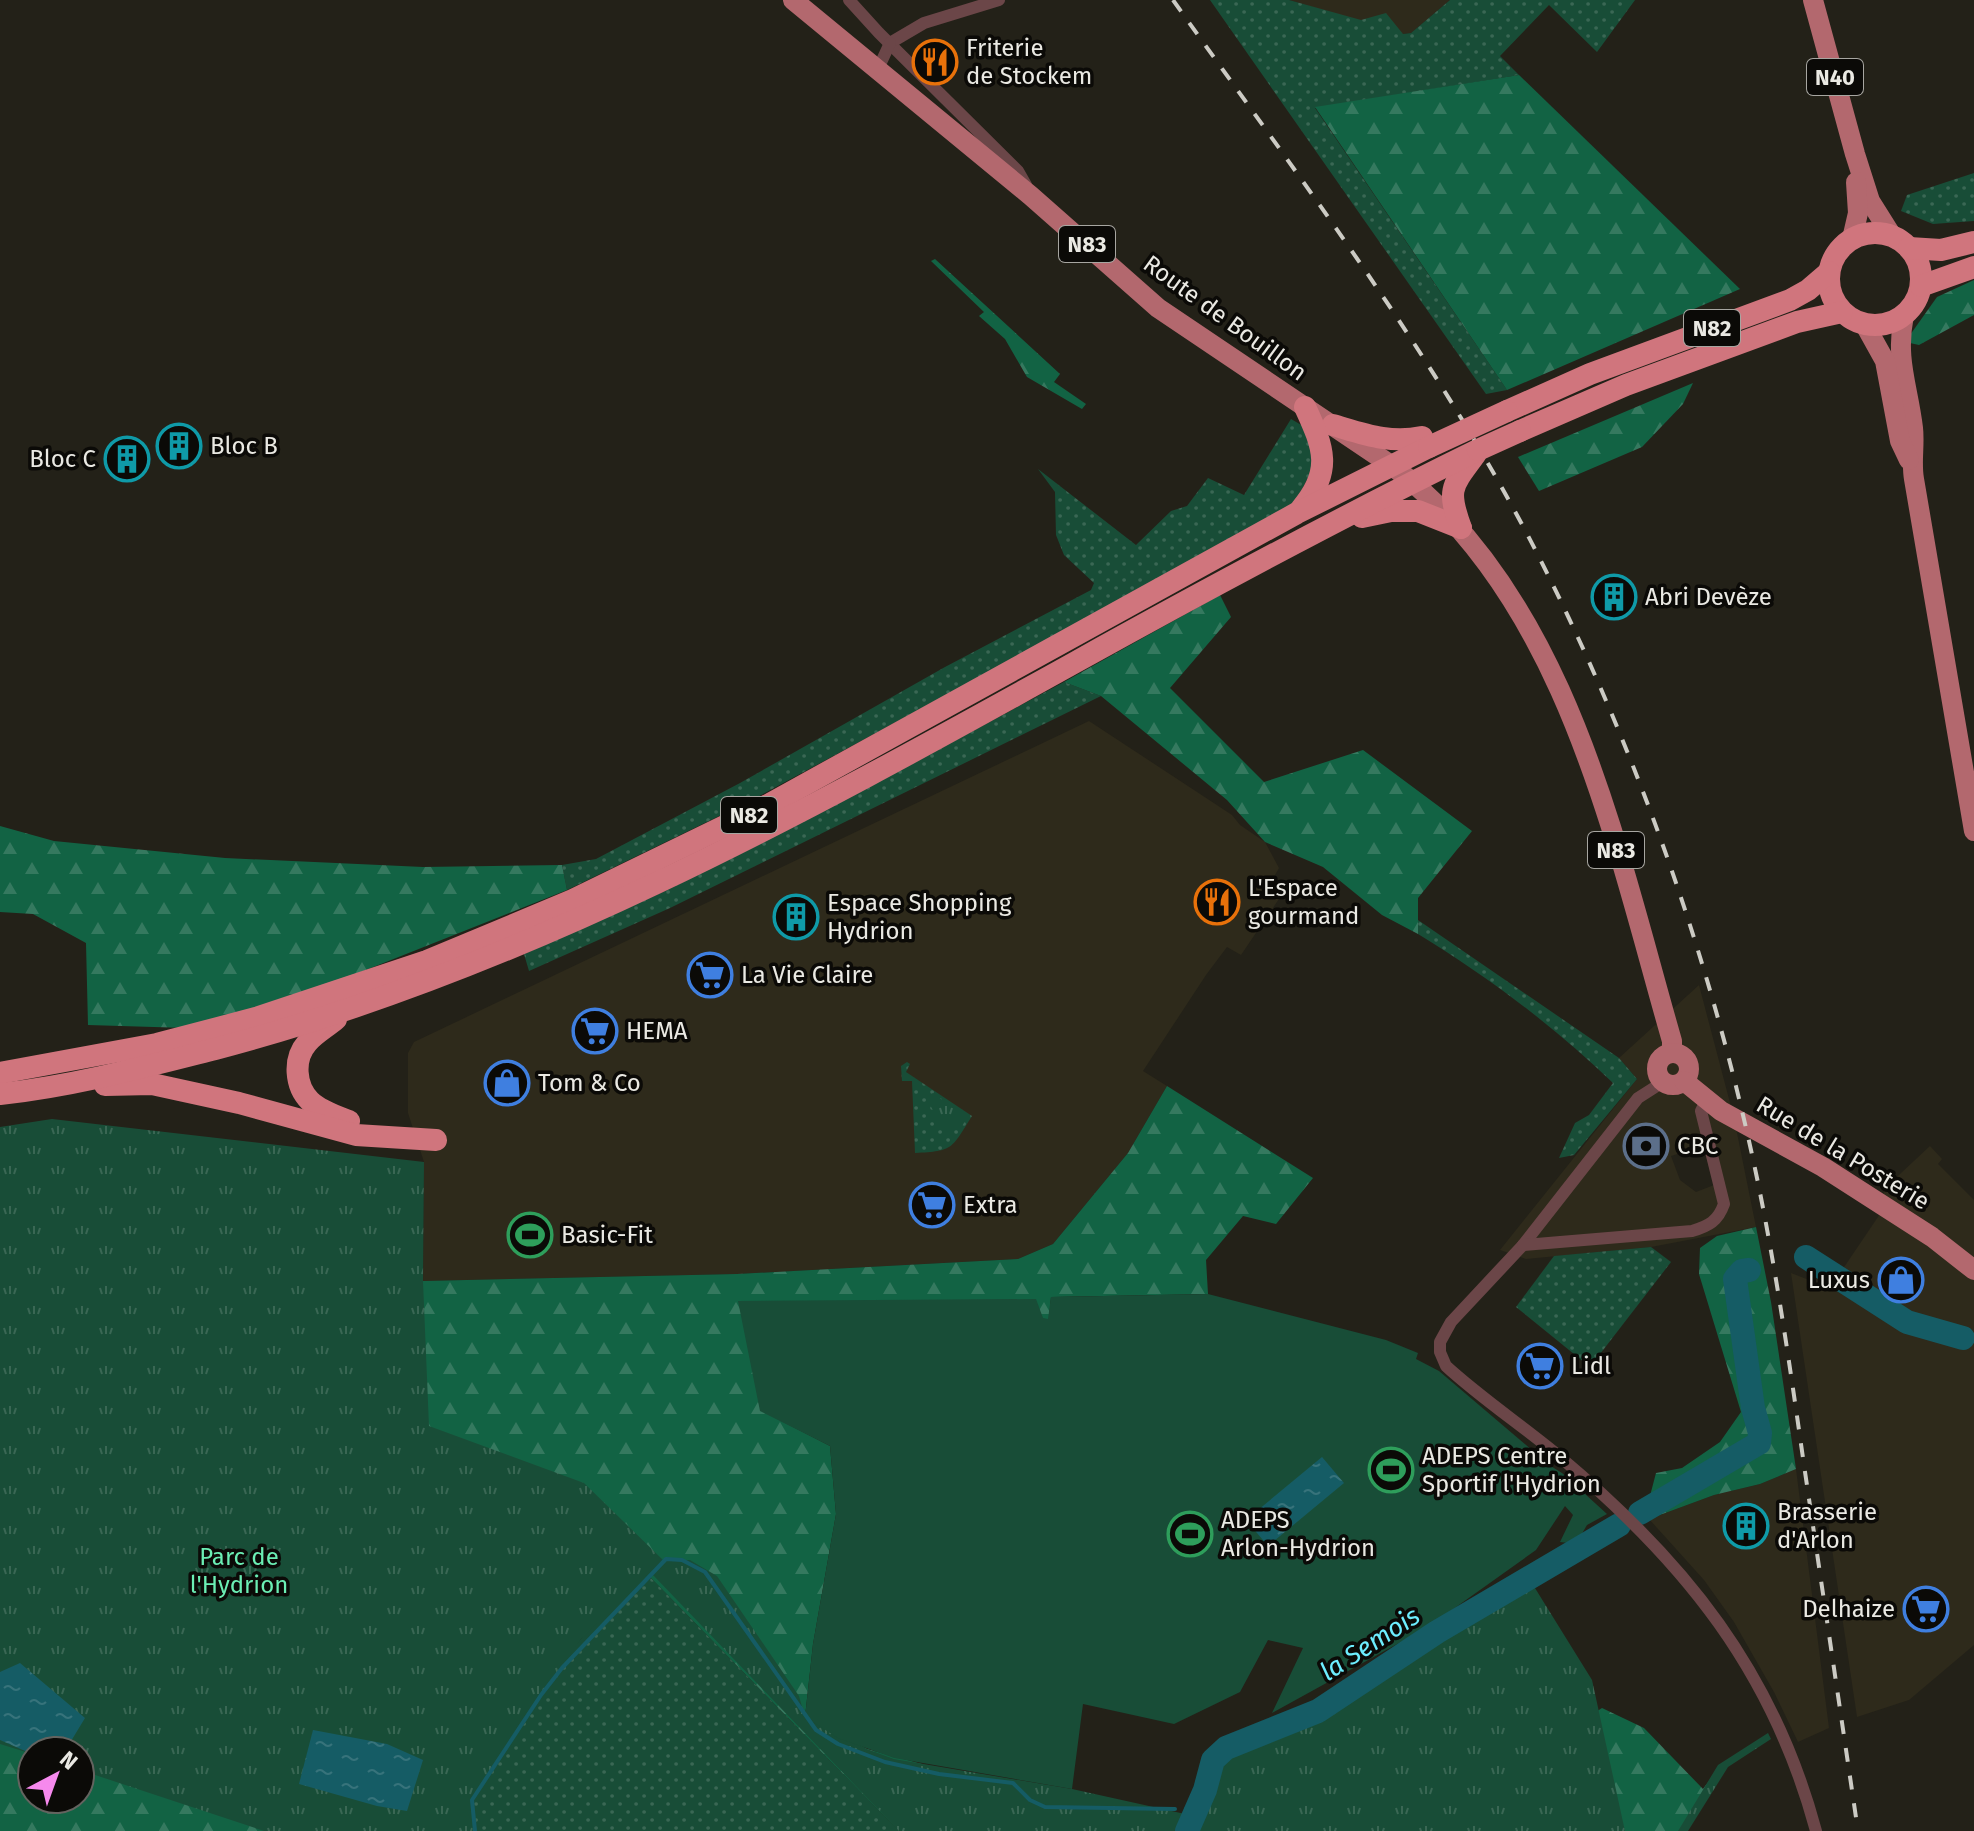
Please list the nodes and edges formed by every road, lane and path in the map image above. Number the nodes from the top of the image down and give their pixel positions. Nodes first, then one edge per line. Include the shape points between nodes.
1 (793, 0) edge
2 (849, 0) edge
3 (999, 0) edge
4 (1813, 0) edge
5 (879, 33) junction
6 (890, 43) junction
7 (861, 55) junction
8 (878, 69) junction
9 (1855, 154) junction
10 (1031, 196) junction
11 (1852, 239) junction
12 (1900, 242) junction
13 (1974, 242) edge
14 (1974, 267) edge
15 (1829, 272) junction
16 (1921, 286) junction
17 (1842, 312) junction
18 (1904, 315) junction
19 (1865, 325) junction
20 (1305, 407) junction
21 (1333, 425) junction
22 (1426, 442) junction
23 (1391, 465) junction
24 (1912, 467) junction
25 (1449, 475) junction
26 (1414, 482) junction
27 (1297, 513) junction
28 (1348, 515) junction
29 (1461, 528) junction
30 (1974, 831) edge
31 (344, 1012) junction
32 (1672, 1053) junction
33 (0, 1073) edge
34 (1684, 1081) junction
35 (76, 1082) junction
36 (1663, 1082) junction
37 (0, 1094) edge
38 (1706, 1101) junction
39 (1523, 1245) junction
40 (1974, 1270) edge
41 (1816, 1831) edge

1 - 7 main road, Route de Bouillon / N83
2 - 5 street
3 - 6 street via 924,23
4 - 9 main road, N40
5 - 6 street
5 - 7 street
6 - 8 street
6 - 10 street via 1018,171
7 - 8 main road, Route de Bouillon / N83
8 - 10 main road, Route de Bouillon / N83
9 - 11 main road, N40 via 1858,213
9 - 12 main road, N40 via 1870,201
10 - 20 main road, Route de Bouillon / N83 via 1158,308
11 - 12 highway via 1871,233
11 - 15 highway, N40 via 1833,258
12 - 13 highway via 1941,250
12 - 16 highway, N40 via 1920,266
14 - 16 highway
15 - 17 highway via 1833,300
15 - 22 highway, N82, bridge via 1790,300
16 - 18 highway
17 - 19 highway
17 - 25 highway, N82, bridge via 1797,322 1640,379 1478,450
18 - 19 highway via 1892,323
18 - 24 main road via 1899,339 1913,432
19 - 24 main road via 1885,361 1900,441
20 - 21 main road, Route de Bouillon / N83
20 - 27 highway via 1324,456 1321,477
21 - 22 highway via 1385,440
21 - 23 main road, Route de Bouillon / N83
22 - 23 highway, N82
23 - 26 main road, Route de Bouillon / N83
23 - 27 highway, N82
24 - 30 main road
25 - 26 highway, N82
25 - 29 highway
26 - 28 highway, N82
26 - 29 main road, Rue de la Posterie / N83
27 - 33 highway, N82 via 766,806 573,900 427,961 256,1018 157,1044
28 - 29 highway via 1418,511
28 - 31 highway, N82 via 780,823 511,948
29 - 32 main road, Rue de la Posterie / N83 via 1504,586 1573,721 1616,846
31 - 35 highway, N82
31 - 35 highway via 306,1044 297,1062 298,1082 309,1100 351,1122 405,1129 436,1140 356,1135 152,1084
32 - 34 main road, Rue de la Posterie / N83 via 1688,1063 1690,1074
32 - 36 main road, Rue de la Posterie / N83 via 1657,1065
34 - 36 main road via 1672,1086
34 - 38 main road, Rue de la Posterie / N83
35 - 37 highway, N82
36 - 39 street via 1638,1098
38 - 39 street via 1701,1111 1724,1204 1708,1227
38 - 40 main road, Rue de la Posterie / N83 via 1823,1167
39 - 41 street via 1445,1332 1440,1352 1446,1366 1605,1495 1690,1582 1724,1629 1787,1742

